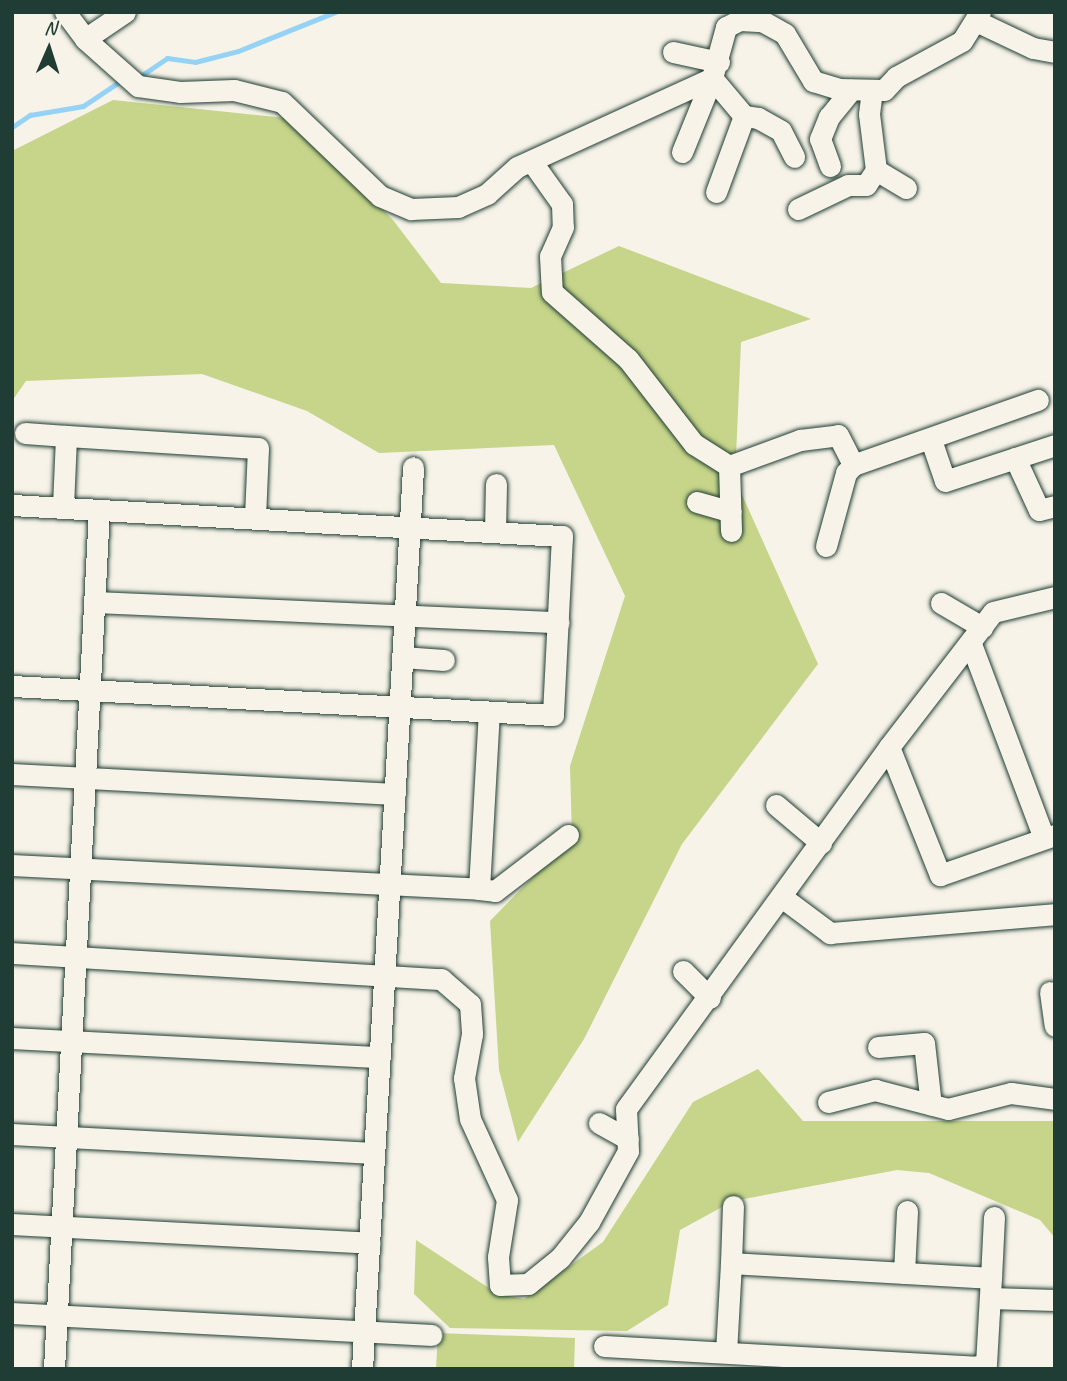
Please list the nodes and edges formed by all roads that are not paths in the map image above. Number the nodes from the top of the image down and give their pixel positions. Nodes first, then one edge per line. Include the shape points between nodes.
1 (65, 12) edge
2 (125, 12) edge
3 (763, 17) edge
4 (978, 17) edge
5 (724, 20) edge
6 (85, 39) junction
7 (673, 52) dead end
8 (1055, 52) edge
9 (715, 70) junction
10 (862, 90) junction
11 (744, 116) junction
12 (682, 152) dead end
13 (794, 157) dead end
14 (532, 162) junction
15 (830, 166) dead end
16 (876, 170) junction
17 (906, 188) dead end
18 (716, 192) dead end
19 (798, 209) dead end
20 (1038, 400) dead end
21 (25, 433) dead end
22 (66, 436) junction
23 (931, 440) junction
24 (1055, 445) edge
25 (1015, 458) junction
26 (853, 465) junction
27 (729, 466) junction
28 (413, 467) dead end
29 (496, 484) dead end
30 (697, 502) dead end
31 (12, 505) edge
32 (63, 506) junction
33 (1055, 506) edge
34 (99, 510) junction
35 (255, 517) junction
36 (410, 524) junction
37 (495, 531) junction
38 (826, 546) dead end
39 (1055, 597) edge
40 (94, 602) junction
41 (940, 603) dead end
42 (405, 616) junction
43 (559, 622) junction
44 (976, 636) junction
45 (402, 657) junction
46 (444, 660) dead end
47 (12, 686) edge
48 (90, 690) junction
49 (400, 707) junction
50 (489, 712) junction
51 (889, 747) junction
52 (12, 774) edge
53 (85, 778) junction
54 (394, 794) junction
55 (776, 806) dead end
56 (568, 835) dead end
57 (1050, 837) edge
58 (821, 843) junction
59 (12, 865) edge
60 (80, 869) junction
61 (389, 885) junction
62 (479, 889) junction
63 (783, 898) junction
64 (1055, 914) edge
65 (12, 953) edge
66 (76, 957) junction
67 (683, 971) dead end
68 (384, 974) junction
69 (1050, 992) dead end
70 (710, 998) junction
71 (1055, 1026) edge
72 (12, 1038) edge
73 (71, 1041) junction
74 (878, 1047) dead end
75 (380, 1057) junction
76 (1055, 1099) edge
77 (828, 1102) dead end
78 (931, 1105) junction
79 (599, 1123) dead end
80 (12, 1134) edge
81 (66, 1136) junction
82 (628, 1139) junction
83 (374, 1153) junction
84 (733, 1206) dead end
85 (907, 1211) dead end
86 (994, 1217) dead end
87 (12, 1224) edge
88 (62, 1226) junction
89 (369, 1243) junction
90 (731, 1263) junction
91 (904, 1273) junction
92 (991, 1288) junction
93 (1055, 1300) edge
94 (12, 1313) edge
95 (57, 1315) junction
96 (364, 1332) junction
97 (431, 1335) dead end
98 (604, 1346) dead end
99 (726, 1352) junction
100 (671, 1359) edge
101 (916, 1367) edge
102 (54, 1369) edge
103 (362, 1369) edge

1 - 6 street
2 - 6 street
3 - 5 street
3 - 10 street via 785,34 813,81
4 - 8 street via 1033,48
4 - 10 street via 962,41 896,77 884,90
5 - 9 street
6 - 14 street via 138,86 180,92 234,90 282,102 380,196 411,209 458,207 487,194 517,167
7 - 9 street
9 - 11 street
9 - 12 street
9 - 14 street
10 - 15 street via 829,117 820,139
10 - 16 street
11 - 13 street via 758,118 780,131
11 - 18 street
14 - 27 street via 562,204 563,228 550,256 552,292 620,350 694,444
16 - 17 street
16 - 19 street via 866,185 848,185
20 - 23 street
21 - 22 street
22 - 32 street
22 - 35 street via 258,448
23 - 25 street via 946,481
23 - 26 street
24 - 25 street
25 - 33 street via 1039,510
26 - 27 street via 838,435 800,440
26 - 38 street via 846,473
27 - 30 street via 731,521
28 - 36 street
29 - 37 street
31 - 32 street
32 - 34 street
34 - 35 street
34 - 40 street
35 - 36 street
36 - 37 street
36 - 42 street
37 - 43 street via 562,536
39 - 44 street via 993,612
40 - 42 street
40 - 48 street
41 - 44 street
42 - 43 street
42 - 45 street
43 - 50 street via 552,715
44 - 51 street
44 - 57 street
45 - 46 street
45 - 49 street
47 - 48 street
48 - 49 street
48 - 53 street
49 - 50 street
49 - 54 street
50 - 62 street
51 - 57 street via 940,874
51 - 58 street
52 - 53 street
53 - 54 street
53 - 60 street
54 - 61 street
55 - 58 street
56 - 62 street via 495,891
58 - 63 street
59 - 60 street
60 - 61 street
60 - 66 street
61 - 62 street
61 - 68 street
63 - 64 street via 830,933
63 - 70 street
65 - 66 street
66 - 68 street
66 - 73 street
67 - 70 street
68 - 75 street
68 - 82 street via 441,979 470,1004 472,1034 464,1078 470,1119 507,1199 498,1257 500,1285 528,1284 560,1258 589,1222 628,1151
69 - 71 street
70 - 82 street via 626,1109
72 - 73 street
73 - 75 street
73 - 81 street
74 - 78 street via 923,1043
75 - 83 street
76 - 78 street via 1011,1093 948,1109
77 - 78 street via 875,1090
79 - 82 street
80 - 81 street
81 - 83 street
81 - 88 street
83 - 89 street
84 - 90 street
85 - 91 street
86 - 92 street
87 - 88 street
88 - 89 street
88 - 95 street
89 - 96 street
90 - 91 street
90 - 99 street
91 - 92 street
92 - 93 street
92 - 101 street via 986,1364
94 - 95 street
95 - 96 street
95 - 102 street
96 - 97 street
96 - 103 street
98 - 100 street
99 - 100 street
99 - 101 street

